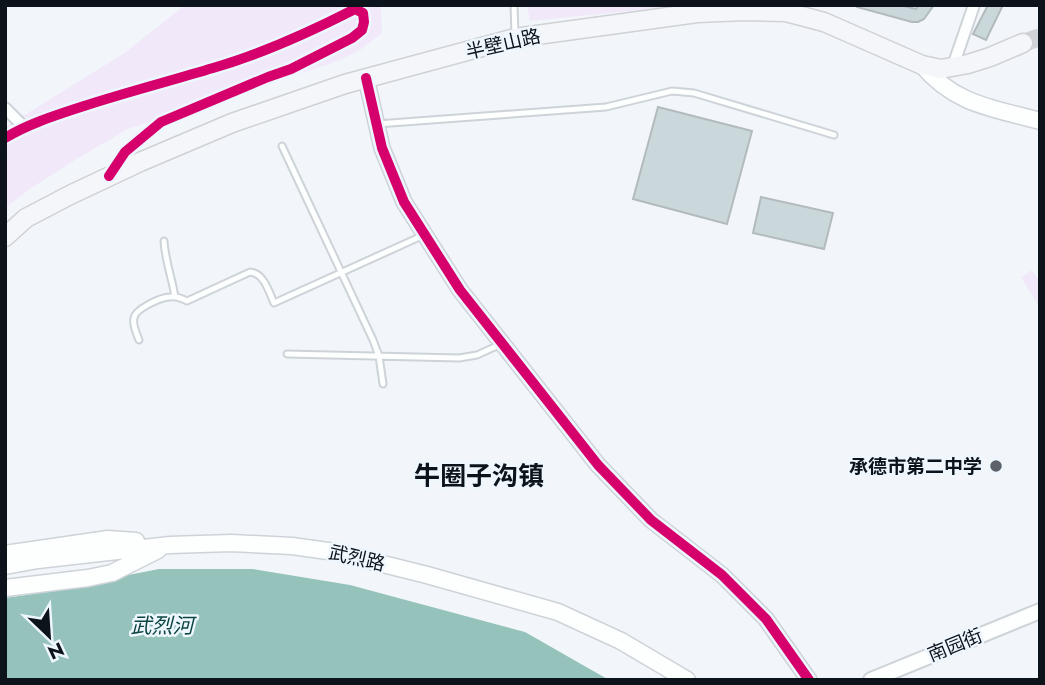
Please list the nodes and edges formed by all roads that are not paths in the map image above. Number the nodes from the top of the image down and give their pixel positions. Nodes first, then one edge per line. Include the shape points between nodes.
1 (514, 5) edge
2 (974, 5) edge
3 (515, 38) junction
4 (1023, 43) tunnel mouth
5 (922, 65) junction
6 (953, 66) junction
7 (366, 78) junction
8 (5, 108) edge
9 (1040, 121) edge
10 (377, 124) junction
11 (24, 127) junction
12 (834, 135) dead end
13 (5, 138) edge
14 (282, 146) dead end
15 (110, 177) junction
16 (424, 235) junction
17 (5, 237) edge
18 (164, 241) dead end
19 (341, 273) junction
20 (175, 297) junction
21 (139, 340) dead end
22 (502, 343) junction
23 (287, 354) dead end
24 (379, 356) junction
25 (383, 384) dead end
26 (170, 545) junction
27 (5, 554) edge
28 (5, 566) edge
29 (5, 588) edge
30 (1040, 611) edge
31 (687, 680) edge
32 (809, 680) edge
33 (871, 680) edge

1 - 3 lane
2 - 6 street
3 - 5 main road, 半壁山路 via 697,13 786,12 824,22
3 - 7 main road, 半壁山路
4 - 6 main road, 半壁山路
5 - 6 main road, 半壁山路
5 - 9 main road via 933,79 967,101
7 - 10 street
7 - 15 main road, 半壁山路 via 232,123
8 - 11 street
10 - 12 lane via 606,107 672,91 694,93
10 - 16 street via 404,202
11 - 13 street
11 - 15 street via 217,67 310,32 355,9 363,13 362,30 352,38 291,69 161,122 125,152
14 - 19 lane
15 - 17 main road, 半壁山路 via 26,218
16 - 19 lane
16 - 22 street
18 - 20 lane
19 - 20 lane via 274,303 260,274 254,272 187,301
19 - 24 lane
20 - 21 lane via 138,310 133,322
22 - 24 lane via 459,358
22 - 32 street via 598,465 651,520 722,575 758,610
23 - 24 lane
24 - 25 lane
26 - 27 main road via 108,539
26 - 28 main road, 武烈路
26 - 29 main road via 112,573
26 - 31 main road, 武烈路 via 292,546 427,575 558,612 621,641
30 - 33 street, 南园街

